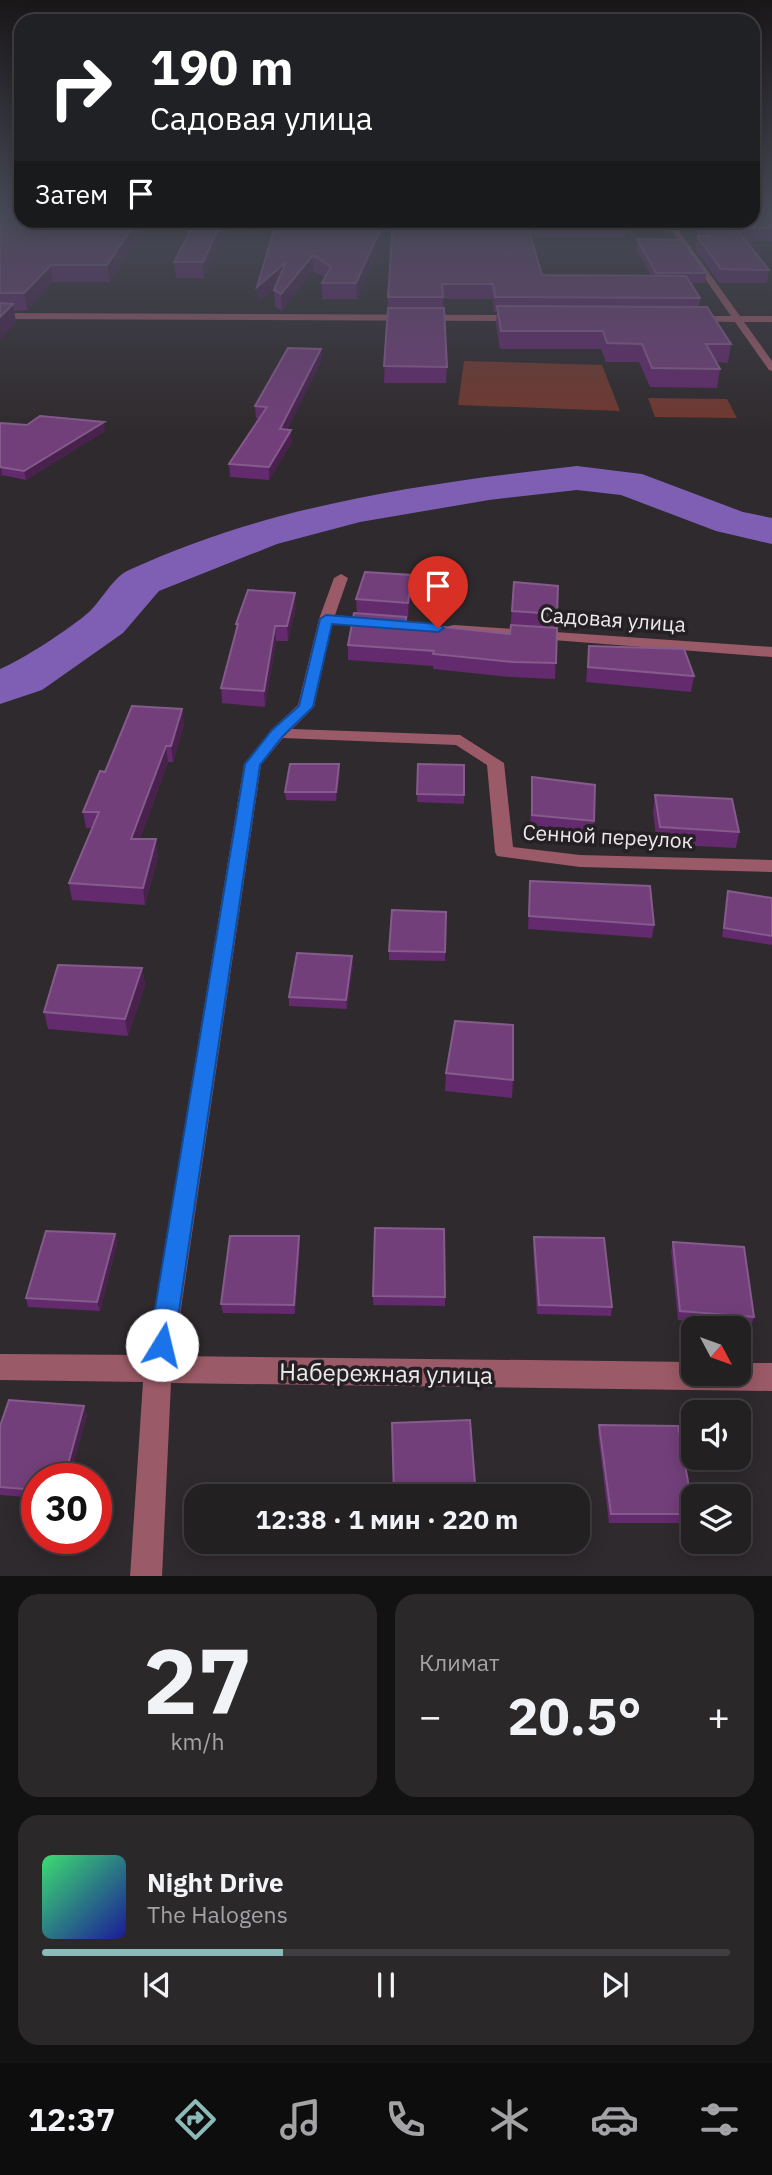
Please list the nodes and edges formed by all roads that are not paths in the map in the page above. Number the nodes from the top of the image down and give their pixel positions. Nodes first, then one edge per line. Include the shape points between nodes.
1 (715, 288) edge
2 (0, 316) edge
3 (530, 318) edge
4 (679, 319) edge
5 (737, 319) junction
6 (772, 319) edge
7 (772, 368) edge
8 (341, 578) dead end
9 (326, 619) junction
10 (396, 625) edge
11 (438, 628) edge
12 (772, 652) edge
13 (278, 733) junction
14 (772, 866) edge
15 (0, 1367) edge
16 (158, 1371) junction
17 (772, 1377) edge
18 (146, 1576) edge

1 - 5 street
2 - 3 street
4 - 5 street
5 - 6 street
5 - 7 street
8 - 9 street
9 - 10 street
9 - 13 street via 306,707
11 - 12 street, Садовая улица
13 - 14 street, Сенной переулок via 460,740 495,763 504,852 580,861
13 - 16 street via 253,764
15 - 16 street, Набережная улица
16 - 17 street, Набережная улица
16 - 18 street

